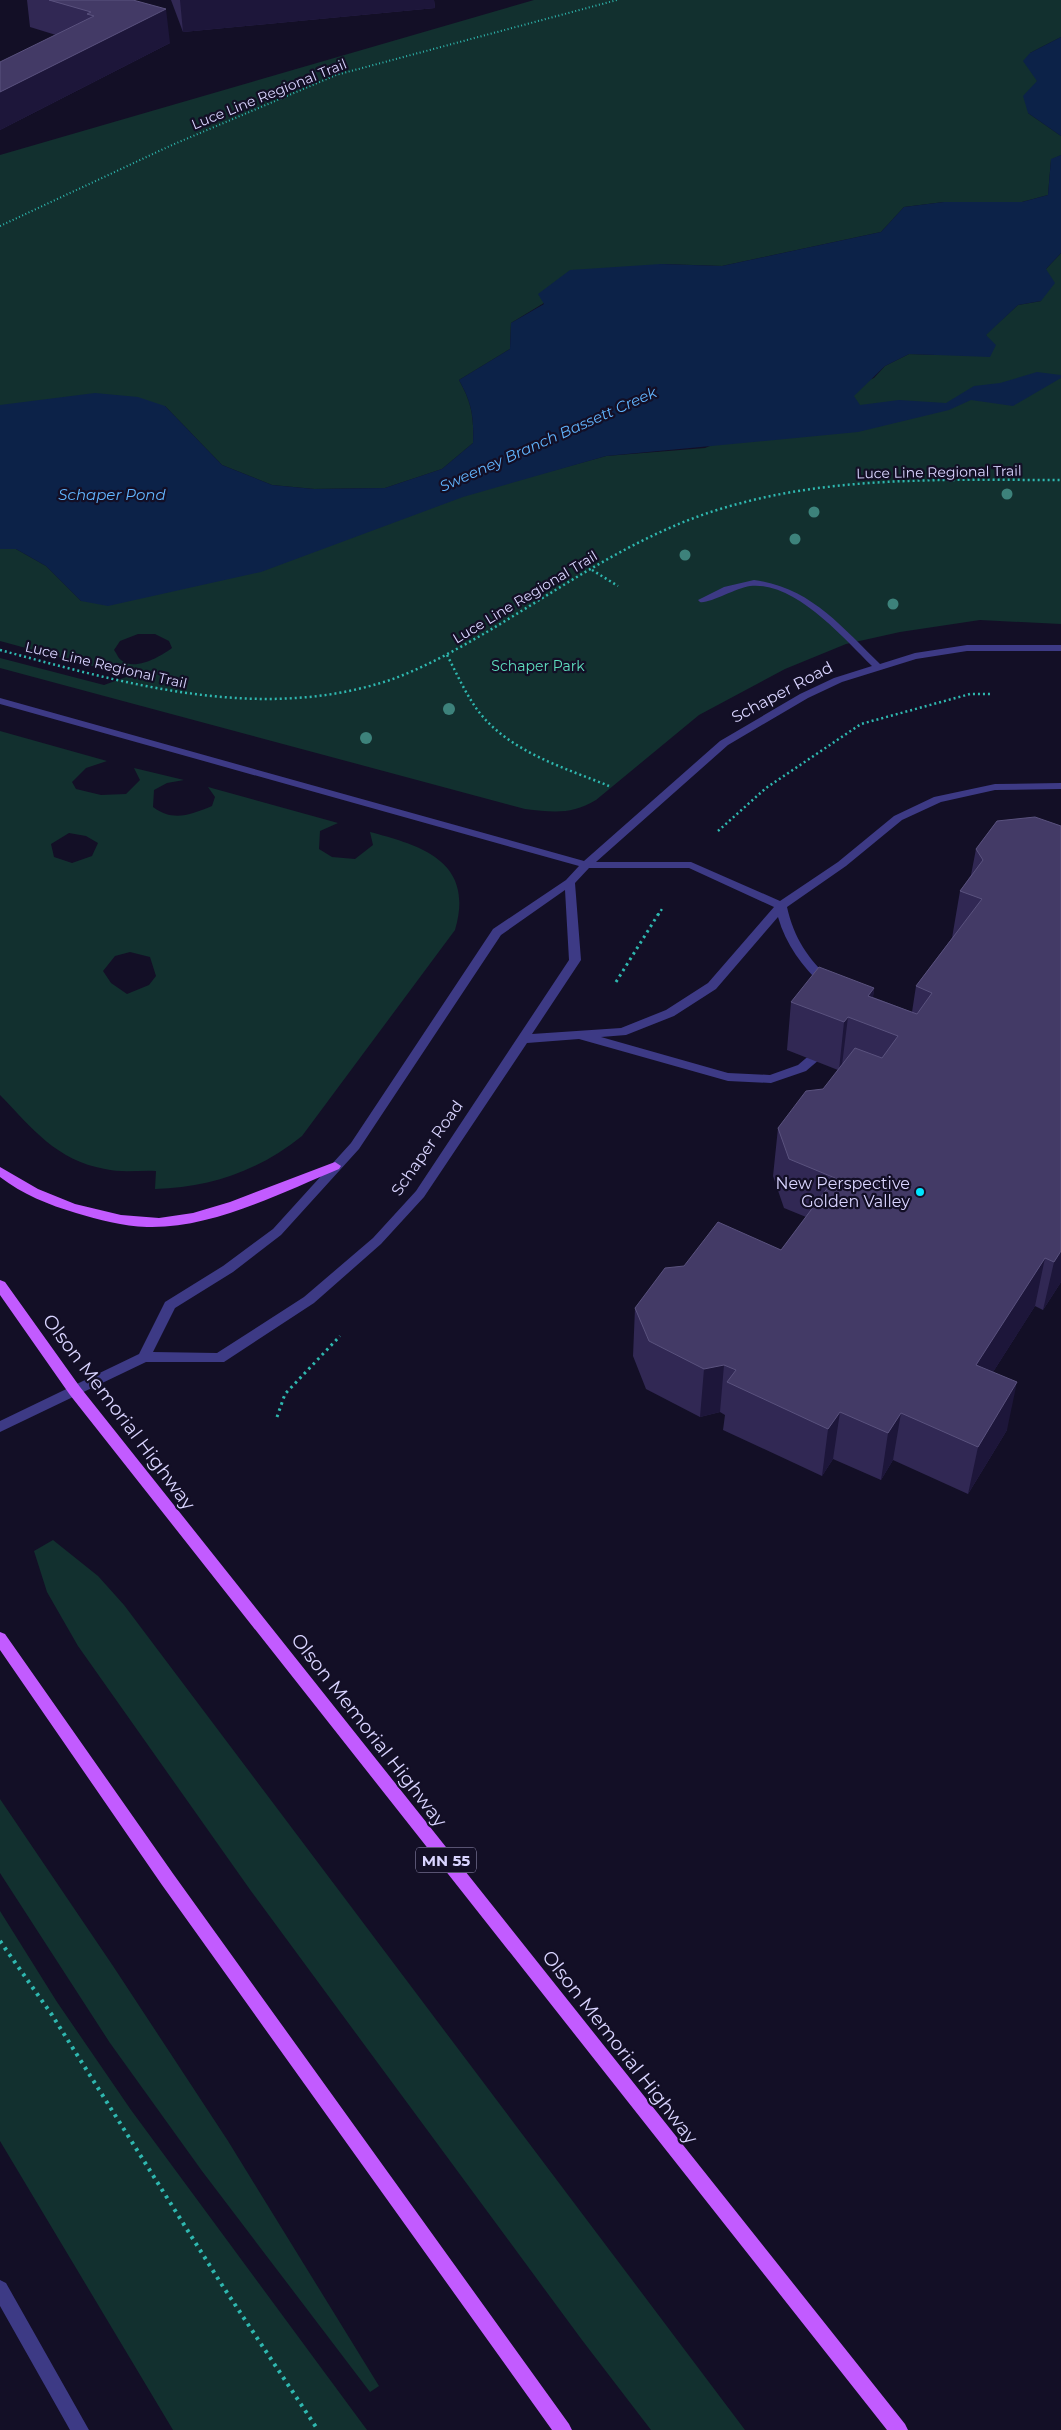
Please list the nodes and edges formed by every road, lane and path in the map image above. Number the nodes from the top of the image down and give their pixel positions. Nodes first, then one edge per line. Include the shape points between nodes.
1 (617, 0) edge
2 (0, 226) edge
3 (1061, 480) edge
4 (591, 570) junction
5 (618, 586) dead end
6 (703, 600) dead end
7 (1061, 648) edge
8 (0, 650) edge
9 (447, 654) junction
10 (878, 667) junction
11 (997, 694) dead end
12 (0, 701) edge
13 (1061, 786) edge
14 (652, 805) junction
15 (714, 835) dead end
16 (586, 865) junction
17 (570, 882) junction
18 (781, 906) junction
19 (837, 996) edge
20 (582, 1036) junction
21 (522, 1039) junction
22 (833, 1041) edge
23 (335, 1166) junction
24 (0, 1172) edge
25 (0, 1285) edge
26 (144, 1357) junction
27 (75, 1391) junction
28 (0, 1427) edge
29 (0, 1638) edge
30 (0, 1941) edge
31 (0, 2289) edge
32 (80, 2430) edge
33 (318, 2430) edge
34 (563, 2430) edge
35 (899, 2430) edge

1 - 2 path, Luce Line Regional Trail via 336,75 180,142
3 - 4 path, Luce Line Regional Trail via 865,482 761,498 715,510 664,531
4 - 5 path
4 - 9 path, Luce Line Regional Trail
6 - 10 street via 728,588 754,583 786,589 813,606
7 - 10 street, Schaper Road via 967,648 916,656
8 - 9 path, Luce Line Regional Trail via 143,687 199,697 255,701 310,698 357,689 397,678
9 - 14 path via 468,695 487,721 515,742 554,763
10 - 14 street, Schaper Road via 838,680 769,715 724,743
11 - 15 path via 970,694 861,724 766,788
12 - 16 street
13 - 18 street via 995,787 938,799 898,818 842,864
14 - 16 street, Schaper Road
16 - 17 street, Schaper Road
16 - 18 street via 691,864
17 - 21 street, Schaper Road via 575,960
17 - 23 street, Schaper Road via 497,932 360,1138
18 - 19 street via 786,932 805,963 834,989
18 - 20 street via 712,986 670,1014 622,1032
20 - 21 street
20 - 22 street via 728,1077 771,1079 802,1068
21 - 26 street, Schaper Road via 420,1194 377,1241 308,1300 220,1358
23 - 24 main road via 236,1206 172,1222 98,1216 58,1203 15,1183
23 - 26 street, Schaper Road via 277,1232 170,1305
25 - 27 main road, Olson Memorial Highway / MN 55
26 - 27 street, Schaper Road
27 - 28 street, Schaper Road
27 - 35 main road, Olson Memorial Highway / MN 55
29 - 34 main road via 168,1880
30 - 33 path via 52,2015 222,2285
31 - 32 street

